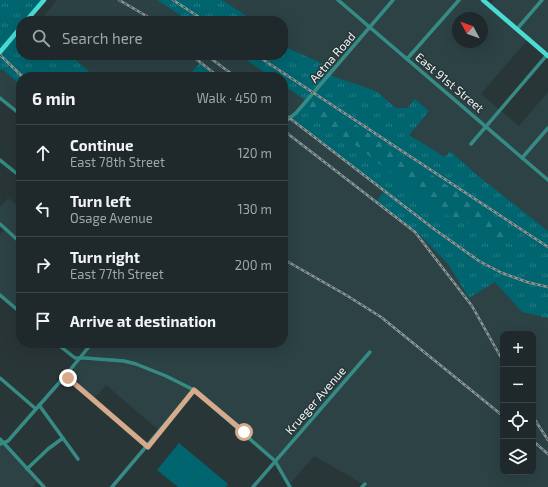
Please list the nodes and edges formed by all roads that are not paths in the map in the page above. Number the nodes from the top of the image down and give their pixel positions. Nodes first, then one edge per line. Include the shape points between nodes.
1 (44, 0) edge
2 (338, 0) edge
3 (394, 0) edge
4 (459, 0) edge
5 (483, 0) edge
6 (542, 0) edge
7 (30, 16) edge
8 (370, 28) junction
9 (517, 29) junction
10 (16, 33) edge
11 (0, 52) edge
12 (547, 56) edge
13 (407, 60) junction
14 (0, 98) edge
15 (16, 111) edge
16 (288, 119) edge
17 (486, 126) junction
18 (548, 128) edge
19 (471, 144) dead end
20 (522, 158) junction
21 (0, 160) edge
22 (16, 174) edge
23 (548, 180) edge
24 (0, 224) edge
25 (16, 238) edge
26 (0, 295) edge
27 (16, 309) edge
28 (62, 348) edge
29 (88, 348) edge
30 (370, 352) dead end
31 (79, 359) junction
32 (65, 376) junction
33 (0, 378) edge
34 (194, 390) junction
35 (39, 405) junction
36 (36, 409) junction
37 (63, 438) junction
38 (0, 439) edge
39 (2, 444) edge
40 (148, 447) junction
41 (78, 459) dead end
42 (275, 461) junction
43 (27, 469) junction
44 (44, 487) edge
45 (112, 487) edge
46 (253, 487) edge
47 (290, 487) edge

1 - 7 main road
2 - 8 street, East 91st Street
3 - 8 street, Aetna Road
4 - 13 street
5 - 9 main road
6 - 9 street
8 - 13 street, East 91st Street
8 - 16 street, Aetna Road
9 - 12 main road
10 - 11 main road
12 - 17 street
13 - 17 street, East 91st Street
14 - 15 street
17 - 19 street
17 - 20 street, East 91st Street
18 - 20 street
20 - 23 street, East 91st Street
21 - 22 street
24 - 25 street
26 - 27 street
28 - 31 street
29 - 31 street
30 - 42 street, Krueger Avenue
31 - 32 street
31 - 34 street via 126,361
32 - 35 street
32 - 40 street
33 - 36 street
34 - 40 street
34 - 42 street
35 - 36 street
35 - 37 street
36 - 39 street via 8,441
37 - 41 street
37 - 43 street
38 - 39 street
39 - 43 street
40 - 45 street
42 - 46 street, Krueger Avenue
42 - 47 street
43 - 44 street

